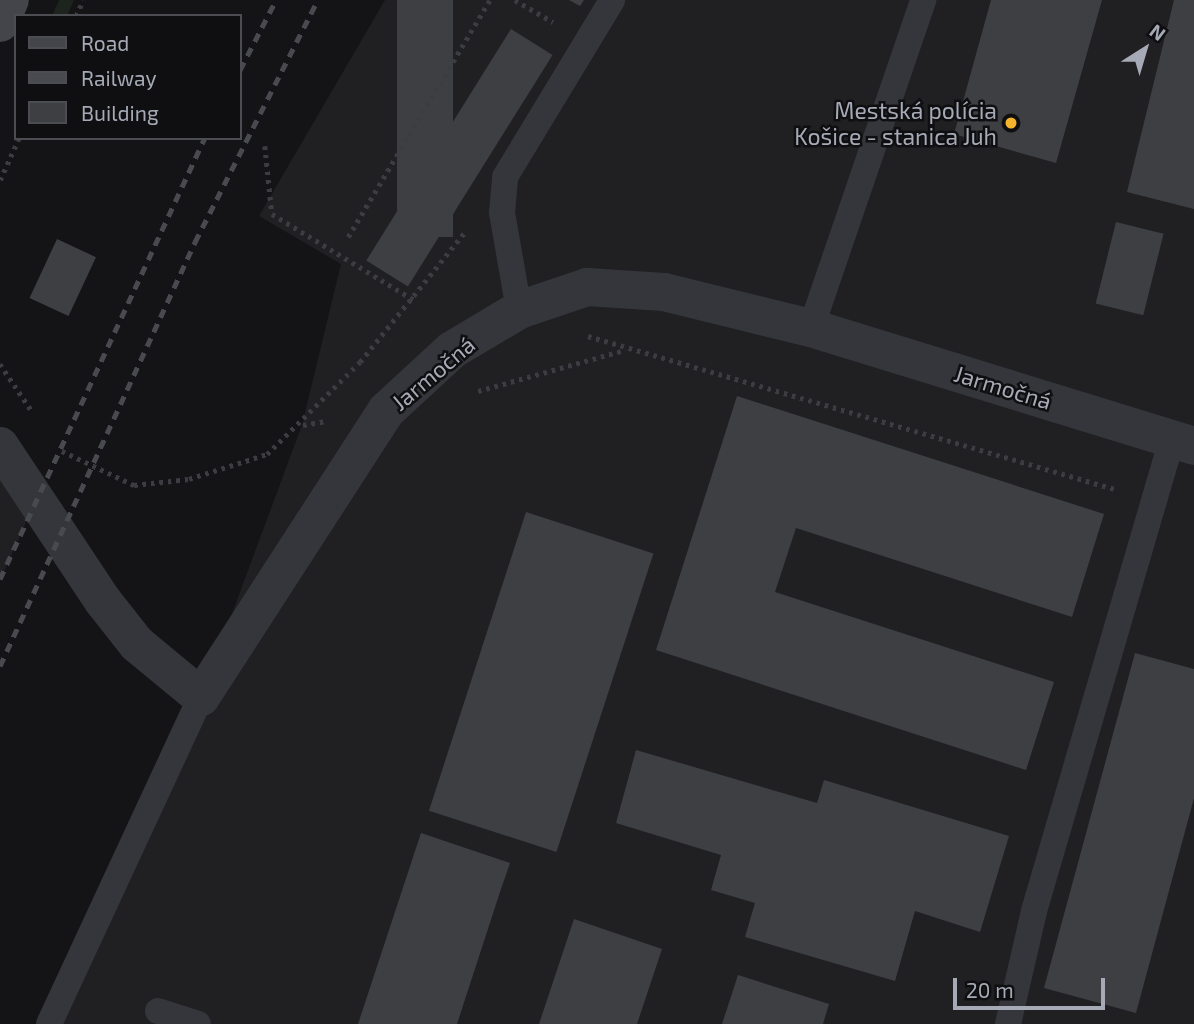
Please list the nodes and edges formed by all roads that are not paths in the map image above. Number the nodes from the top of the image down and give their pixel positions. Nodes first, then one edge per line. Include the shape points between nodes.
1 (10, 0) edge
2 (612, 0) edge
3 (923, 0) edge
4 (0, 23) edge
5 (519, 310) junction
6 (811, 328) junction
7 (1183, 443) edge
8 (0, 446) edge
9 (201, 697) junction
10 (158, 1011) dead end
11 (49, 1024) edge
12 (198, 1024) edge
13 (1008, 1024) edge

1 - 4 street
2 - 5 lane via 505,177 502,213
3 - 6 lane
5 - 6 street, Jarmočná via 600,288 664,292
5 - 9 street, Jarmočná via 452,350 387,410
6 - 7 street, Jarmočná
7 - 13 lane via 1155,500 1034,911
8 - 9 street via 137,644
9 - 11 lane
10 - 12 lane

